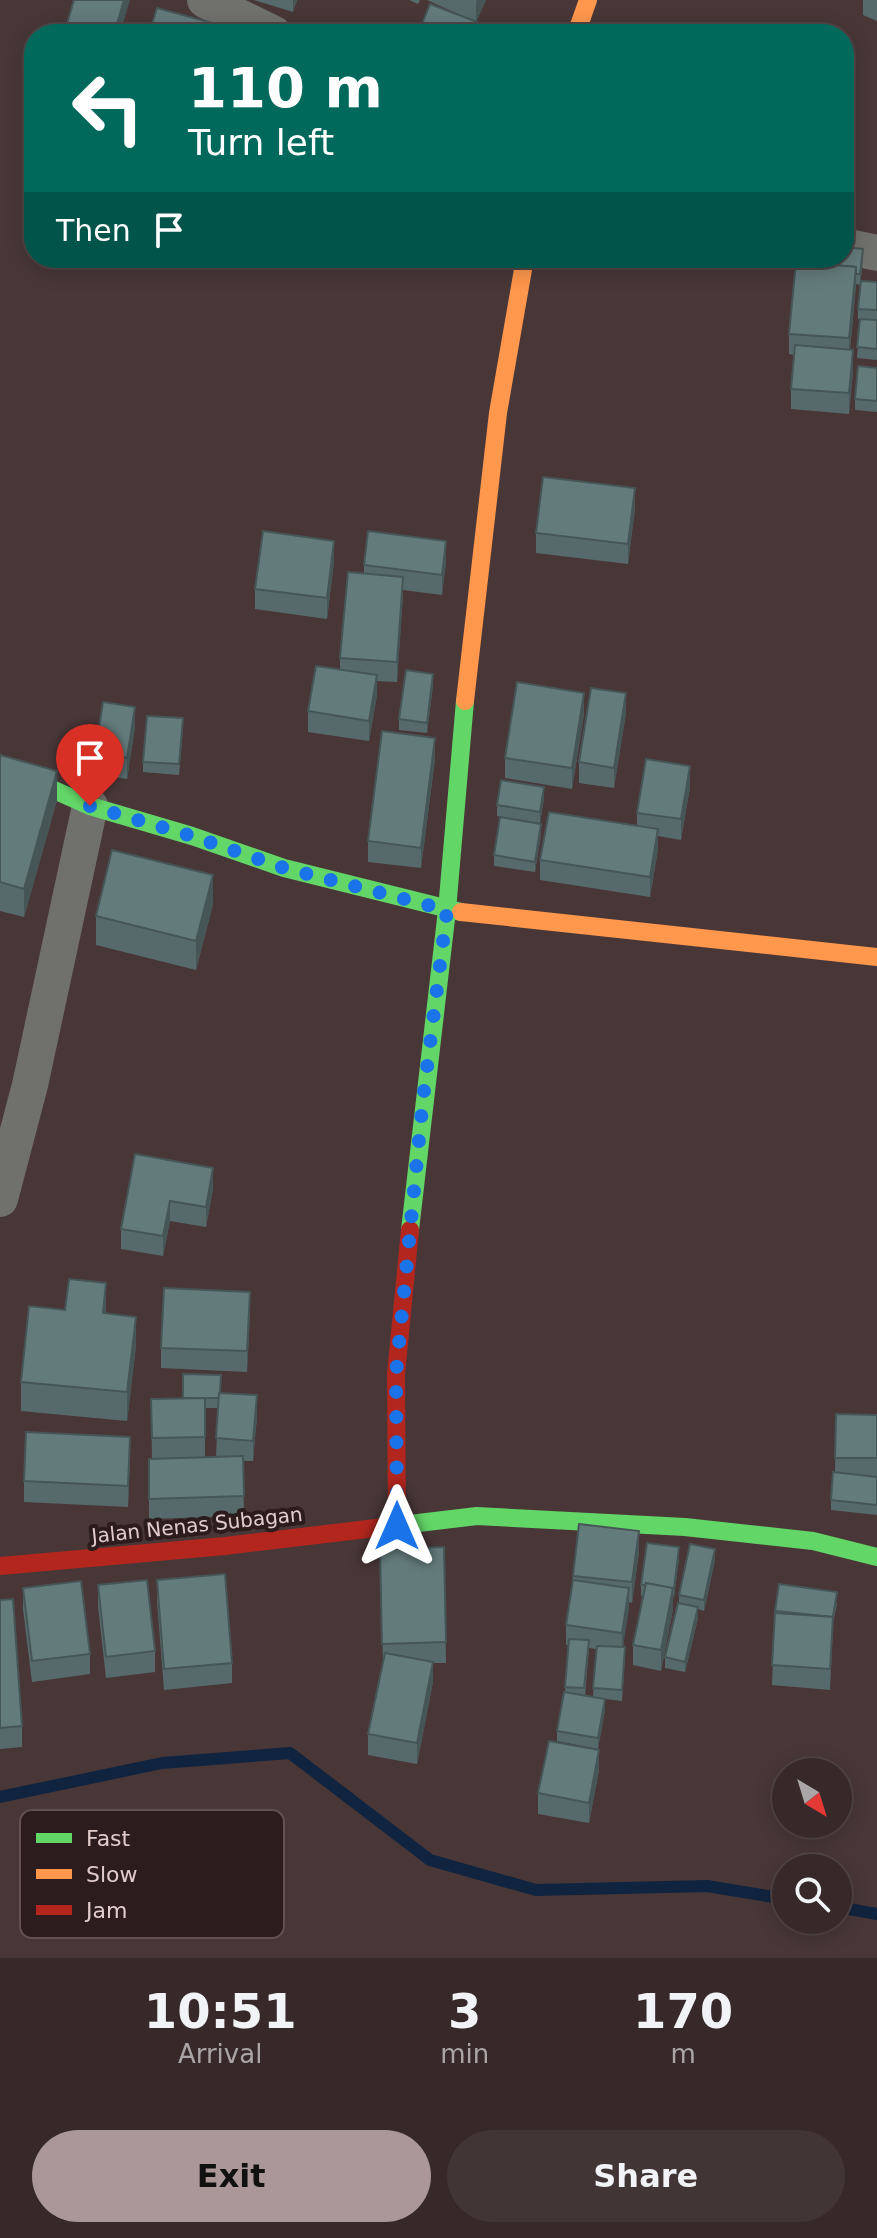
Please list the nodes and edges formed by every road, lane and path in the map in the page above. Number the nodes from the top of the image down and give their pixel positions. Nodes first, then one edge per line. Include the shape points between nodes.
1 (205, 0) edge
2 (588, 0) edge
3 (254, 24) edge
4 (580, 24) edge
5 (854, 248) edge
6 (877, 253) edge
7 (523, 268) edge
8 (0, 766) edge
9 (90, 806) junction
10 (447, 910) junction
11 (877, 957) edge
12 (15, 1081) edge
13 (0, 1199) edge
14 (397, 1526) junction
15 (877, 1557) edge
16 (0, 1566) edge

1 - 3 street
2 - 4 main road
5 - 6 street
7 - 10 main road via 498,413
8 - 9 main road
9 - 10 main road via 284,868
9 - 12 street
10 - 11 main road
10 - 14 main road via 396,1374
12 - 13 street
14 - 15 main road, Jalan Nenas Subagan via 477,1516 656,1525 813,1541
14 - 16 main road, Jalan Nenas Subagan

